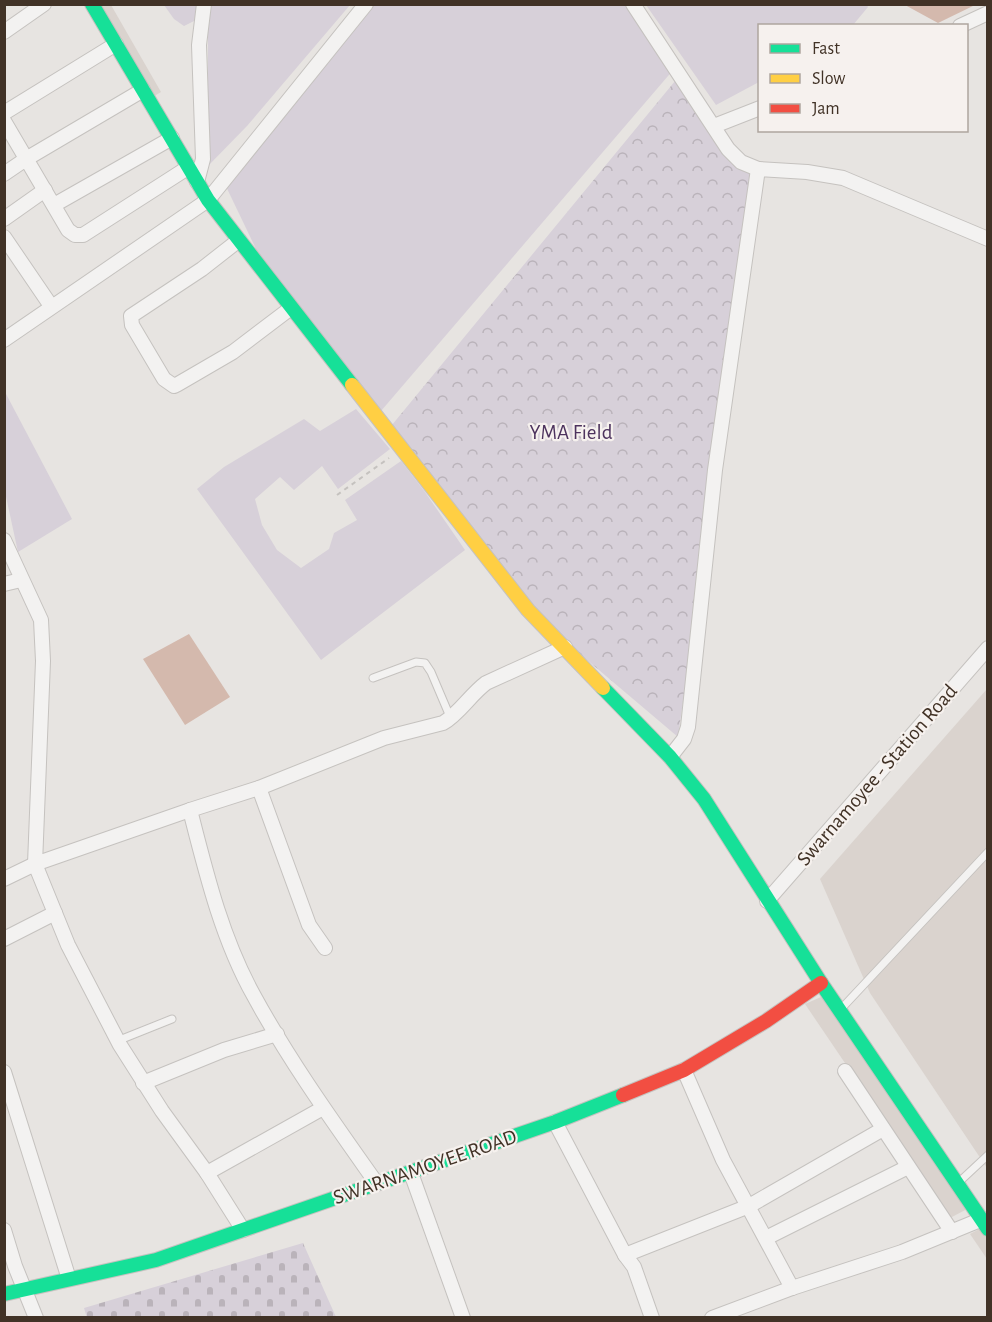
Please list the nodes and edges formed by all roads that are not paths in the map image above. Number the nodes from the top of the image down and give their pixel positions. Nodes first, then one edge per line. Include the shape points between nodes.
1 (44, 4) edge
2 (92, 4) edge
3 (204, 4) edge
4 (366, 4) edge
5 (633, 4) edge
6 (987, 13) edge
7 (964, 24) edge
8 (4, 32) edge
9 (116, 44) junction
10 (143, 90) junction
11 (758, 108) edge
12 (4, 112) edge
13 (4, 121) edge
14 (714, 126) junction
15 (172, 138) junction
16 (26, 159) junction
17 (189, 167) junction
18 (758, 169) junction
19 (4, 174) edge
20 (197, 182) junction
21 (45, 190) junction
22 (208, 200) junction
23 (54, 205) junction
24 (4, 219) edge
25 (4, 237) edge
26 (987, 239) edge
27 (239, 240) junction
28 (51, 306) junction
29 (291, 308) junction
30 (4, 340) edge
31 (4, 540) edge
32 (21, 580) junction
33 (4, 584) edge
34 (565, 647) junction
35 (987, 648) edge
36 (373, 678) dead end
37 (451, 719) junction
38 (670, 757) junction
39 (259, 788) junction
40 (190, 810) junction
41 (987, 852) edge
42 (35, 864) junction
43 (4, 879) edge
44 (767, 901) junction
45 (55, 913) junction
46 (4, 939) edge
47 (325, 948) dead end
48 (821, 983) junction
49 (840, 1011) junction
50 (172, 1019) dead end
51 (277, 1034) junction
52 (117, 1041) junction
53 (684, 1070) junction
54 (845, 1071) dead end
55 (4, 1072) edge
56 (143, 1083) junction
57 (323, 1108) junction
58 (555, 1122) junction
59 (883, 1130) junction
60 (987, 1155) edge
61 (908, 1167) junction
62 (207, 1173) junction
63 (411, 1173) junction
64 (377, 1184) junction
65 (956, 1185) junction
66 (749, 1206) junction
67 (984, 1225) edge
68 (4, 1230) edge
69 (243, 1230) junction
70 (952, 1232) junction
71 (766, 1238) junction
72 (625, 1255) junction
73 (69, 1279) junction
74 (25, 1288) junction
75 (792, 1288) junction
76 (4, 1294) edge
77 (36, 1317) edge
78 (463, 1317) edge
79 (652, 1317) edge
80 (712, 1317) edge

1 - 8 street
2 - 9 street
3 - 20 street via 199,45 203,159
4 - 22 street
5 - 14 street
6 - 7 street
9 - 10 street
9 - 12 street
10 - 15 street
10 - 16 street
11 - 14 street
13 - 16 street
14 - 18 street via 735,156
15 - 17 street
15 - 23 street
16 - 19 street
16 - 21 street
17 - 20 street
17 - 23 street via 83,235 71,234
18 - 26 street via 843,178
18 - 38 street via 715,470 688,727
20 - 22 street
21 - 23 street
21 - 24 street
22 - 27 street
22 - 28 street
25 - 28 street
27 - 29 street
27 - 29 street via 131,316 132,325 164,379 174,386 178,384 233,352
28 - 30 street
29 - 34 street via 528,610
31 - 32 street
32 - 33 street
32 - 42 street via 35,604 42,634
34 - 37 street via 486,683
34 - 38 street
35 - 44 street, Swarnamoyee - Station Road
36 - 37 lane via 425,663
37 - 39 street via 384,738
38 - 44 street via 704,799
39 - 40 street
39 - 47 street via 309,925
40 - 42 street
40 - 51 street via 209,887 239,964
41 - 49 lane
42 - 43 street
42 - 45 street
44 - 48 street
45 - 46 street
45 - 52 street
48 - 49 street
48 - 53 street, SWARNAMOYEE ROAD
49 - 65 street
50 - 52 lane
51 - 56 street via 224,1050
51 - 57 street
52 - 56 street
53 - 58 street, SWARNAMOYEE ROAD
53 - 66 street via 723,1160
54 - 59 street
55 - 73 street
56 - 62 street
57 - 62 street
57 - 64 street
58 - 63 street, SWARNAMOYEE ROAD
58 - 72 street
59 - 61 street
59 - 66 street
60 - 65 lane
61 - 70 street
61 - 71 street
62 - 69 street
63 - 64 street, SWARNAMOYEE ROAD
63 - 78 street
64 - 69 street, SWARNAMOYEE ROAD
65 - 67 street
66 - 71 street
66 - 72 street
67 - 70 street
68 - 74 street
69 - 73 street, SWARNAMOYEE ROAD via 156,1260
70 - 75 street
71 - 75 street
72 - 79 street via 634,1267
73 - 74 street, SWARNAMOYEE ROAD
74 - 76 street, SWARNAMOYEE ROAD
74 - 77 street
75 - 80 street

